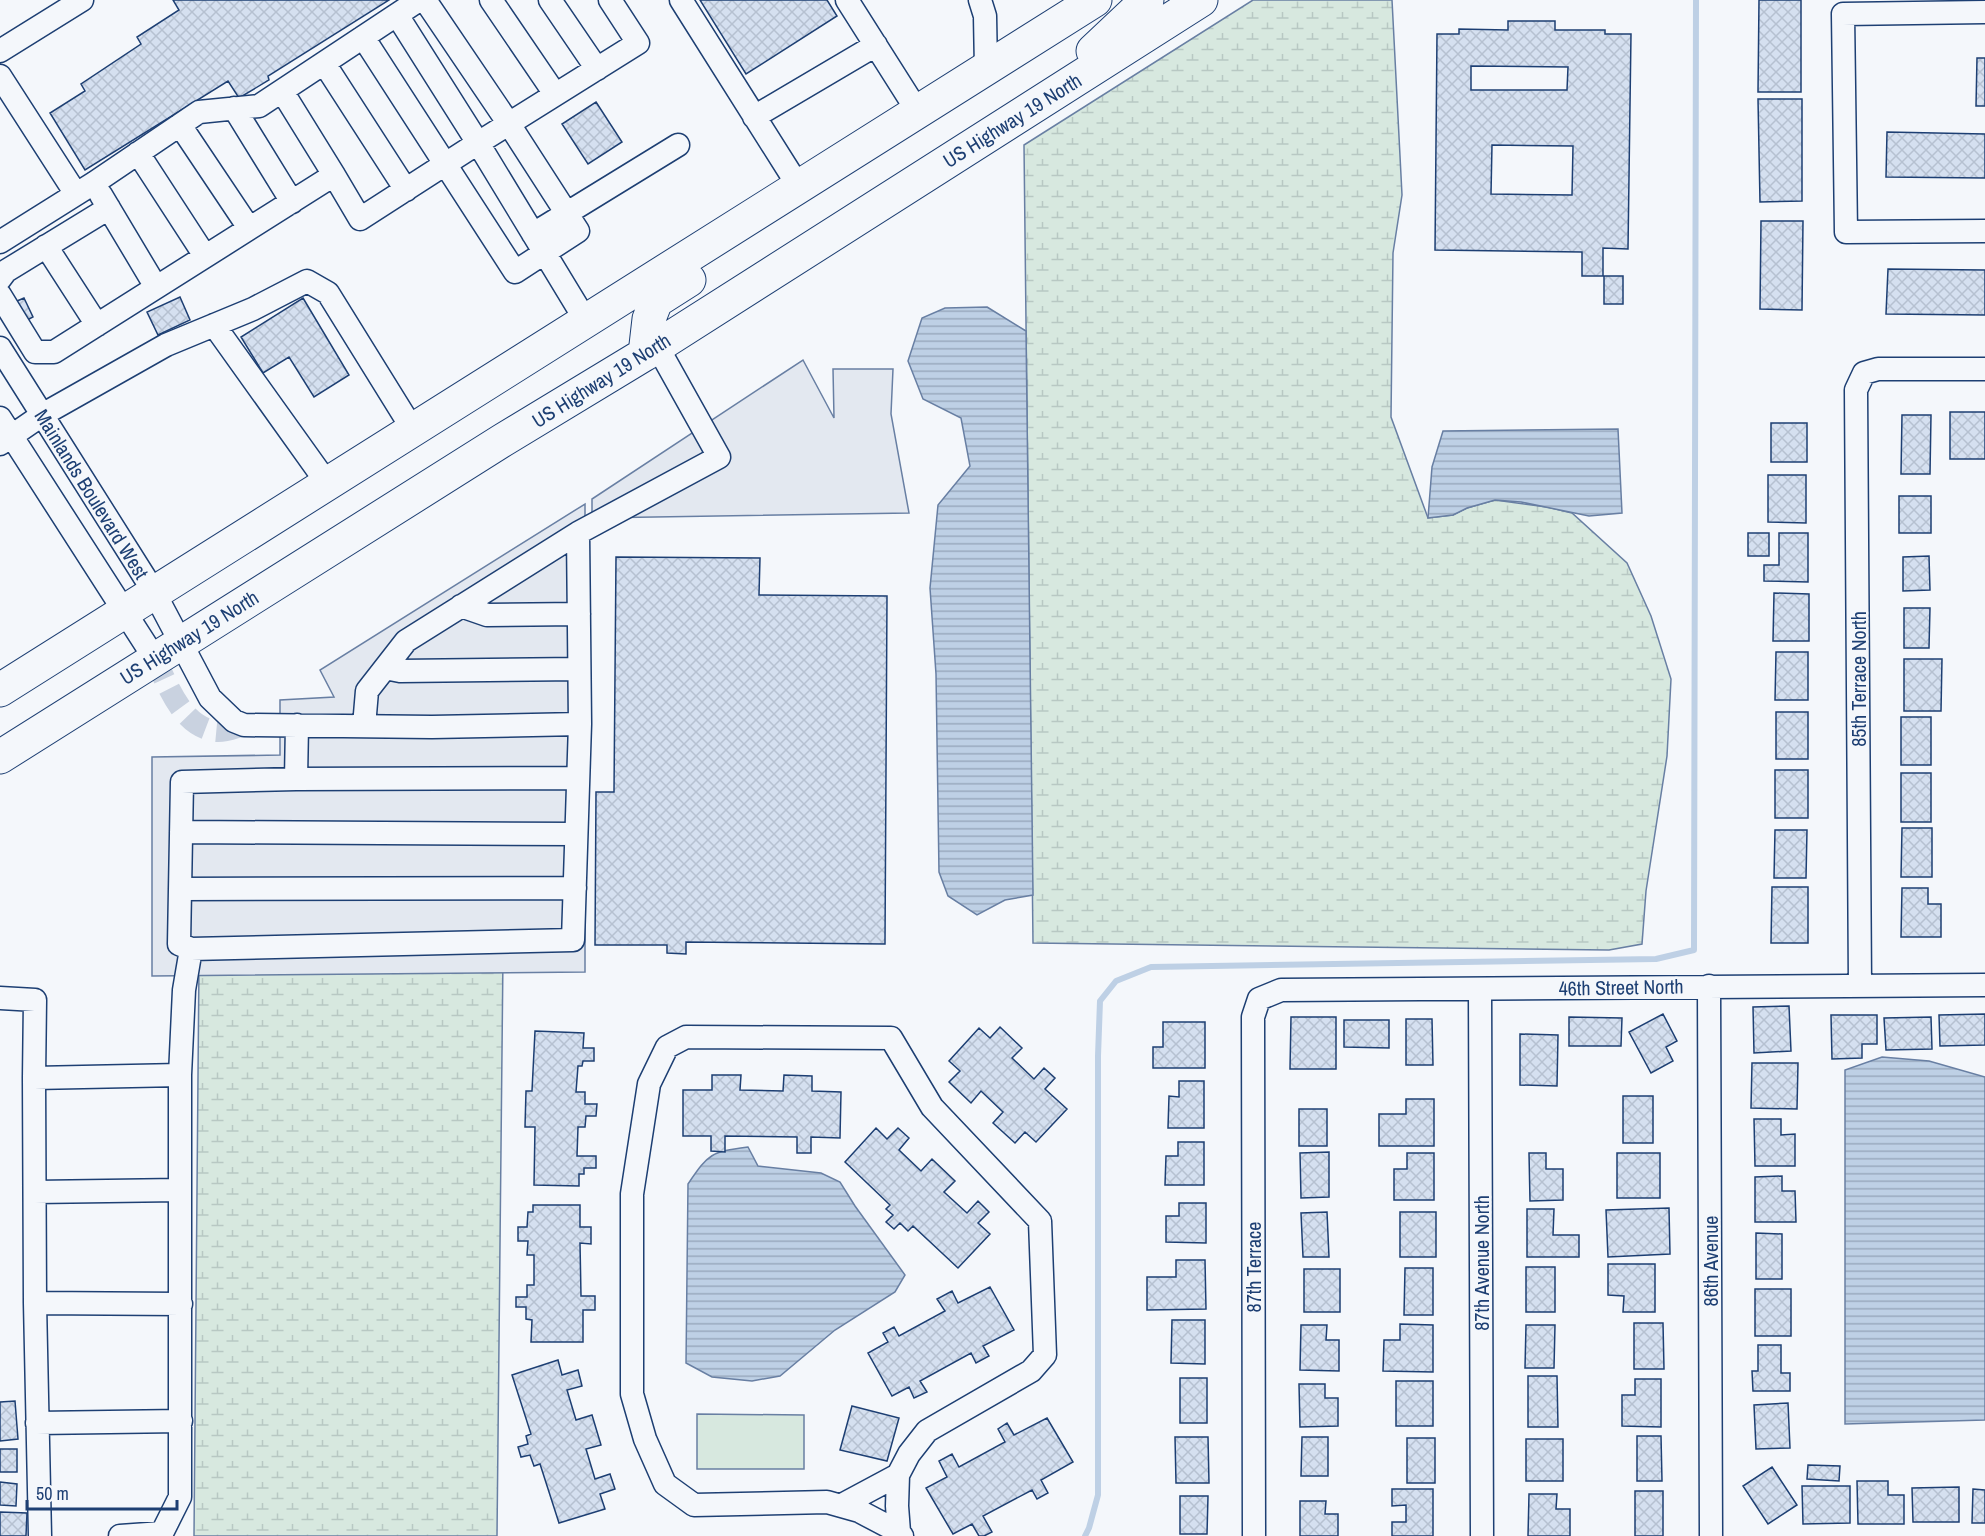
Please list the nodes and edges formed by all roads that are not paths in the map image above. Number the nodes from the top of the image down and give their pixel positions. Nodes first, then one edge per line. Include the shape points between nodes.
1 (82, 0) edge
2 (419, 0) edge
3 (424, 0) edge
4 (491, 0) edge
5 (550, 0) edge
6 (610, 0) edge
7 (681, 0) edge
8 (848, 0) edge
9 (980, 0) edge
10 (1095, 0) edge
11 (1147, 0) edge
12 (1201, 0) edge
13 (1985, 12) edge
14 (397, 15) junction
15 (363, 37) junction
16 (876, 45) junction
17 (0, 51) edge
18 (324, 63) junction
19 (597, 69) junction
20 (0, 76) edge
21 (975, 76) junction
22 (282, 91) junction
23 (555, 94) junction
24 (1037, 104) junction
25 (234, 108) junction
26 (918, 112) junction
27 (754, 117) junction
28 (509, 124) junction
29 (180, 125) junction
30 (478, 143) junction
31 (678, 145) dead end
32 (138, 153) junction
33 (446, 165) junction
34 (334, 175) junction
35 (799, 187) junction
36 (85, 189) junction
37 (406, 190) junction
38 (292, 202) junction
39 (109, 208) junction
40 (567, 213) junction
41 (249, 228) junction
42 (1985, 231) edge
43 (0, 242) edge
44 (539, 243) junction
45 (46, 246) junction
46 (205, 256) junction
47 (0, 279) edge
48 (156, 287) junction
49 (0, 295) edge
50 (586, 321) junction
51 (97, 325) junction
52 (214, 325) junction
53 (0, 348) edge
54 (651, 350) junction
55 (1985, 369) edge
56 (42, 415) junction
57 (413, 429) junction
58 (4, 433) edge
59 (327, 483) junction
60 (578, 533) junction
61 (154, 592) junction
62 (461, 606) junction
63 (123, 611) junction
64 (579, 614) junction
65 (168, 650) junction
66 (385, 668) junction
67 (579, 669) junction
68 (0, 690) edge
69 (580, 724) junction
70 (297, 725) junction
71 (364, 726) junction
72 (0, 757) edge
73 (578, 778) junction
74 (296, 779) junction
75 (181, 832) junction
76 (576, 834) junction
77 (575, 888) junction
78 (180, 889) junction
79 (191, 949) junction
80 (1985, 985) edge
81 (1709, 986) junction
82 (1860, 986) junction
83 (1480, 989) junction
84 (0, 998) edge
85 (1259, 999) joint
86 (180, 1075) junction
87 (34, 1078) junction
88 (179, 1190) junction
89 (35, 1192) junction
90 (35, 1303) junction
91 (181, 1304) junction
92 (181, 1421) junction
93 (37, 1423) junction
94 (898, 1475) junction
95 (842, 1505) junction
96 (900, 1534) edge
97 (40, 1536) edge
98 (120, 1536) edge
99 (1254, 1536) edge
100 (1482, 1536) edge
101 (1711, 1536) edge

1 - 17 street
2 - 14 street
3 - 28 street
4 - 23 street
5 - 19 street
6 - 19 street via 638,43
7 - 27 street
8 - 16 street
9 - 21 street via 985,16
10 - 21 highway
11 - 24 highway
12 - 24 highway, US Highway 19 North
13 - 42 street via 1843,14 1846,232
14 - 15 street
14 - 30 street
15 - 18 street
15 - 33 street
16 - 26 street
16 - 27 street
18 - 22 street
18 - 37 street
19 - 23 street
20 - 36 street
21 - 26 highway
21 - 54 highway via 924,129 656,302 650,318
22 - 25 street via 259,106
22 - 34 street
23 - 28 street
24 - 54 highway, US Highway 19 North
25 - 29 street via 199,112
25 - 38 street
26 - 35 highway
27 - 35 street
28 - 30 street
28 - 40 street
29 - 32 street
29 - 41 street
30 - 33 street
30 - 44 street
31 - 40 street
32 - 36 street
32 - 46 street
33 - 37 street
33 - 44 street via 515,272
34 - 37 street via 360,219
34 - 38 street
35 - 50 highway
36 - 39 street
36 - 43 street
38 - 41 street
39 - 45 street
39 - 48 street
40 - 44 street
41 - 46 street
44 - 50 street
45 - 47 street via 6,271
45 - 51 street
46 - 48 street
48 - 51 street
49 - 51 street via 35,352 54,352
50 - 57 highway
52 - 56 street via 165,345
52 - 57 street via 307,281 328,293
52 - 59 street
53 - 56 street, Mainlands Boulevard West
54 - 60 street via 719,457
54 - 65 highway, US Highway 19 North
55 - 82 street, 85th Terrace North via 1878,369 1864,373 1856,390
56 - 58 street
56 - 61 street, Mainlands Boulevard West
57 - 59 highway
58 - 63 street, Mainlands Boulevard West
59 - 61 highway
60 - 62 street
60 - 64 street
61 - 63 highway
61 - 65 street, Mainlands Boulevard West
62 - 64 street via 487,615
62 - 66 street via 406,641
63 - 65 street, Mainlands Boulevard West
63 - 68 highway
64 - 67 street
65 - 70 street via 234,721 244,725
65 - 72 highway, US Highway 19 North
66 - 67 street
66 - 71 street via 367,691
67 - 69 street
69 - 71 street
69 - 73 street
70 - 71 street
70 - 74 street
73 - 74 street
73 - 76 street
74 - 75 street via 182,782
75 - 76 street
75 - 78 street
76 - 77 street
77 - 78 street
77 - 79 street via 573,940
78 - 79 street via 179,944
79 - 86 street via 184,990
80 - 82 street, 46th Street North
81 - 82 street, 46th Street North
81 - 83 street, 46th Street North
81 - 101 street, 86th Avenue
83 - 85 street, 46th Street North via 1281,990
83 - 100 street, 87th Avenue North
84 - 87 street via 35,1000
85 - 99 street, 87th Terrace via 1253,1017
86 - 87 street
86 - 88 street
87 - 89 street
88 - 89 street
88 - 91 street
89 - 90 street
90 - 91 street
90 - 93 street
91 - 92 street
92 - 93 street
92 - 98 street via 180,1497 162,1533
93 - 97 street
94 - 95 street
94 - 95 street via 927,1431 1031,1371 1045,1355 1040,1221 932,1107 891,1038 686,1037 667,1047 649,1084 632,1194 632,1394 645,1439 665,1484 694,1505
94 - 96 street
95 - 96 street

